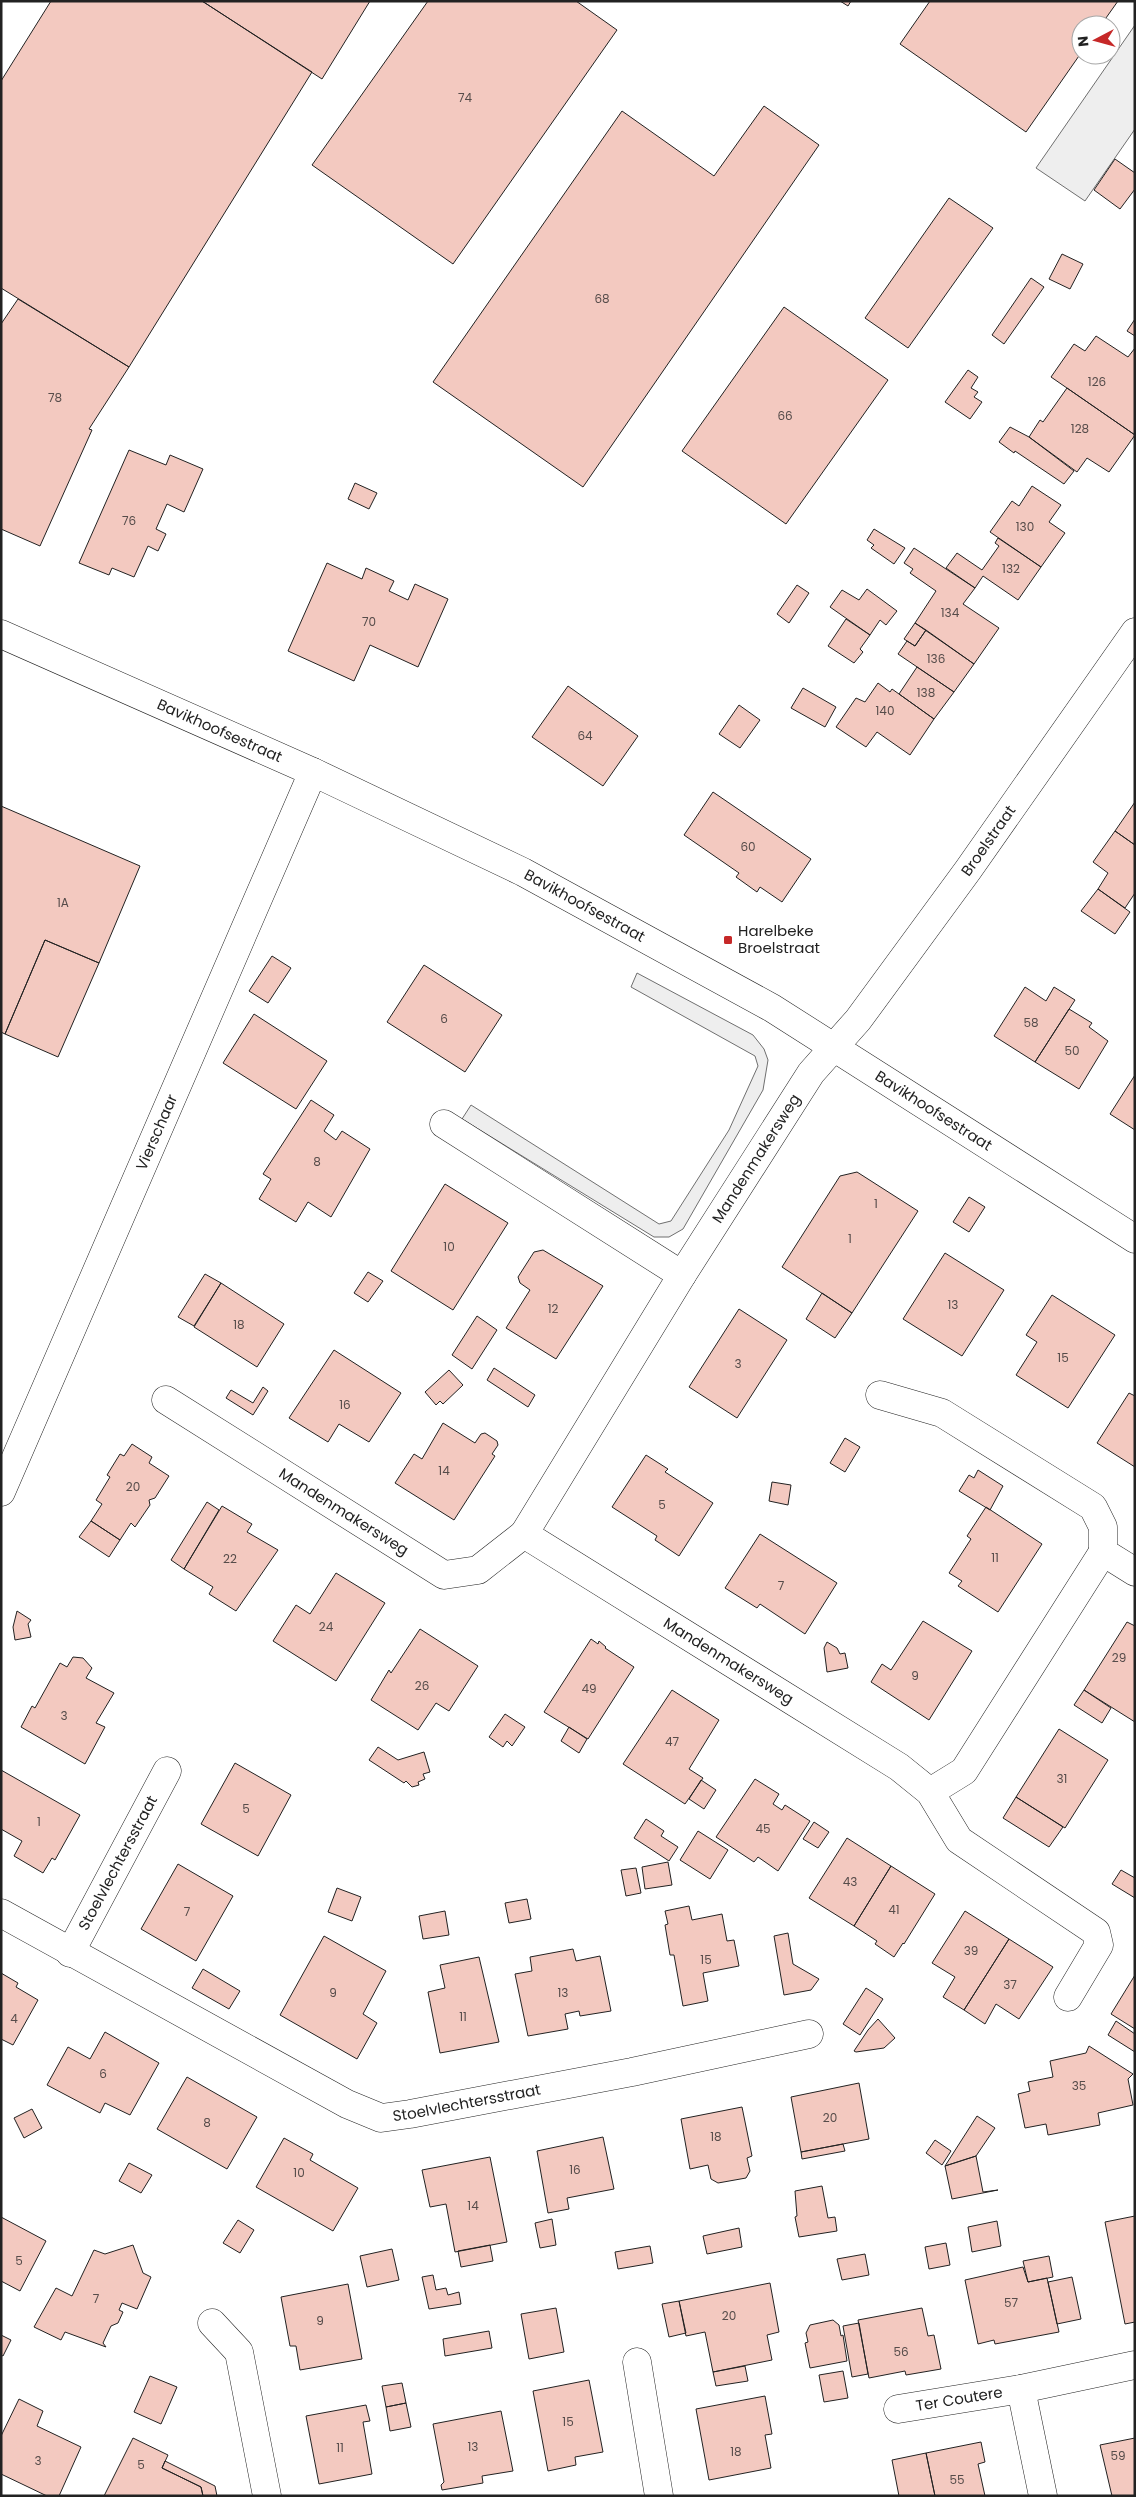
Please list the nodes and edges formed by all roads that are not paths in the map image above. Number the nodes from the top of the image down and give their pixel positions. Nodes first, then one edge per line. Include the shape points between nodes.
1 (1135, 632) edge
2 (1, 634) edge
3 (313, 772) junction
4 (835, 1046) junction
5 (444, 1124) dead end
6 (1135, 1239) edge
7 (682, 1275) junction
8 (880, 1395) dead end
9 (166, 1400) dead end
10 (1, 1492) edge
11 (524, 1534) junction
12 (1103, 1552) junction
13 (1135, 1572) edge
14 (167, 1771) dead end
15 (930, 1792) junction
16 (1, 1914) edge
17 (70, 1953) junction
18 (1068, 1997) dead end
19 (809, 2034) dead end
20 (212, 2323) dead end
21 (637, 2362) dead end
22 (1135, 2365) edge
23 (1021, 2389) junction
24 (898, 2408) dead end
25 (267, 2496) edge
26 (659, 2496) edge
27 (1043, 2496) edge

1 - 4 street, Broelstraat via 968,870 858,1020
2 - 3 street, Bavikhoofsestraat
3 - 4 street, Bavikhoofsestraat via 523,872 772,1008
3 - 10 street, Vierschaar
4 - 6 street, Bavikhoofsestraat
4 - 7 street, Mandenmakersweg via 812,1073
5 - 7 street
7 - 11 street, Mandenmakersweg
8 - 12 street via 942,1413 1093,1507 1103,1527
9 - 11 street, Mandenmakersweg via 444,1575 478,1570
11 - 15 street, Mandenmakersweg via 899,1767
12 - 13 street
12 - 15 street via 964,1771
14 - 17 street, Stoelvlechtersstraat
15 - 18 street, Mandenmakersweg via 959,1840 1096,1932 1100,1945
16 - 17 street, Stoelvlechtersstraat
17 - 19 street, Stoelvlechtersstraat via 338,2099 381,2118 603,2078
20 - 25 street via 239,2352
21 - 26 street
22 - 23 street, Ter Coutere
23 - 24 street, Ter Coutere
23 - 27 street, Ter Coutere

